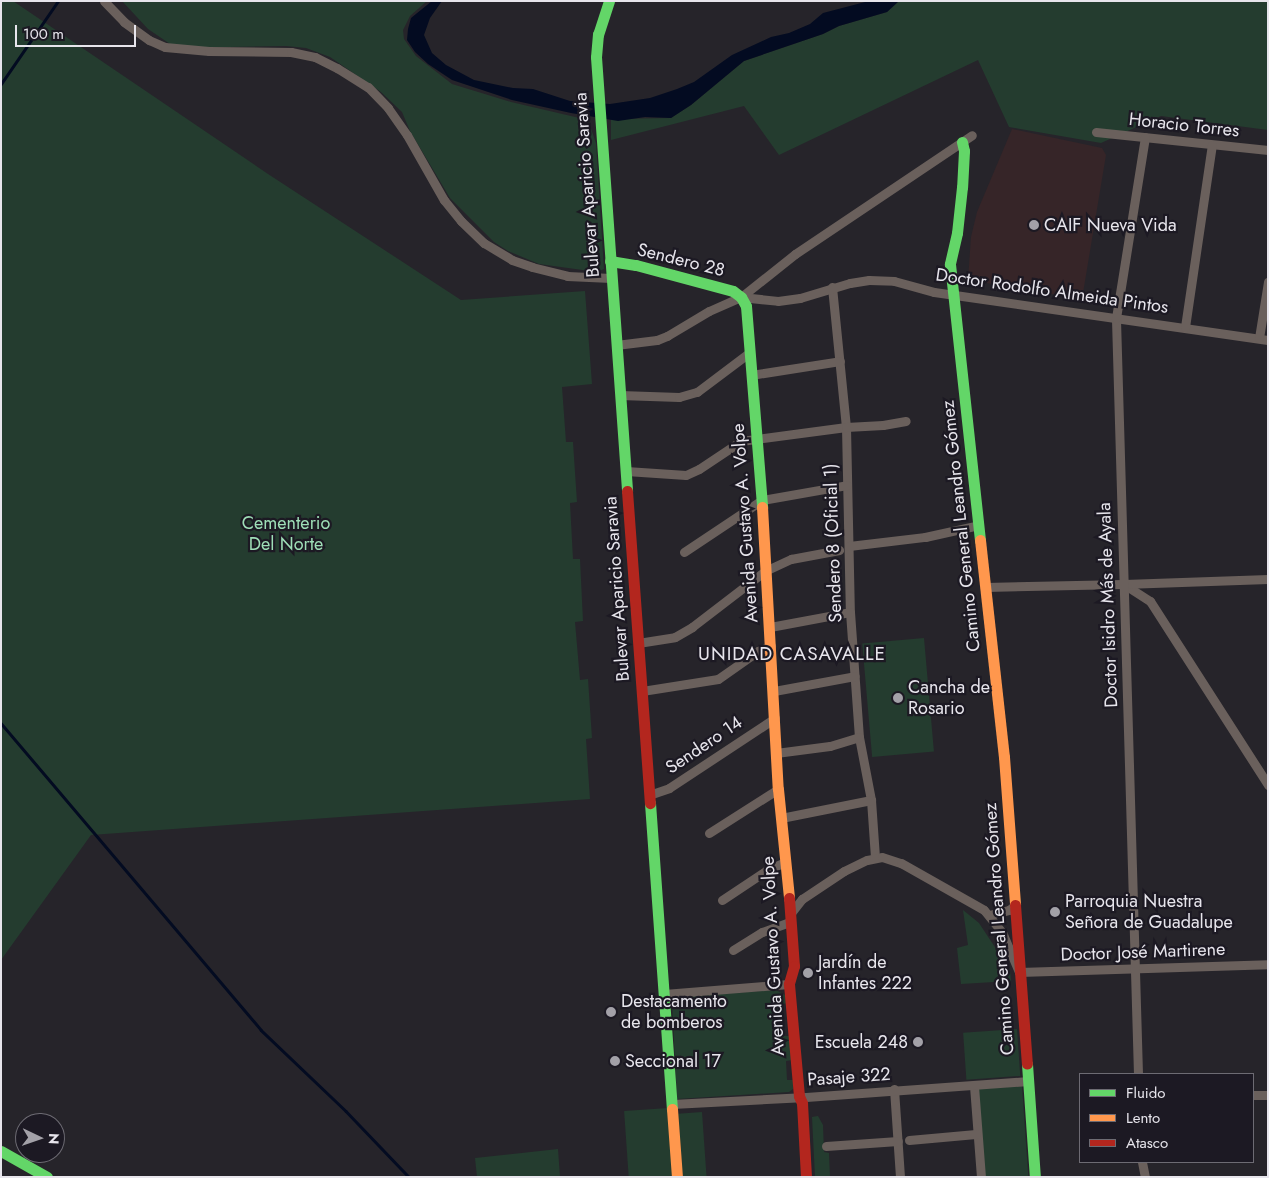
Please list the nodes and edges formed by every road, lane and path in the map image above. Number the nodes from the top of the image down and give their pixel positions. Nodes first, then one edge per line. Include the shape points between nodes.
1 (104, 1) edge
2 (609, 1) edge
3 (1096, 132) dead end
4 (972, 135) dead end
5 (1145, 137) junction
6 (962, 142) junction
7 (1212, 144) junction
8 (1268, 150) edge
9 (610, 261) junction
10 (611, 278) junction
11 (1268, 282) edge
12 (832, 287) junction
13 (954, 295) junction
14 (741, 297) junction
15 (1116, 318) junction
16 (1185, 327) junction
17 (1263, 339) edge
18 (616, 344) junction
19 (749, 353) junction
20 (840, 361) junction
21 (751, 375) junction
22 (620, 395) junction
23 (906, 421) dead end
24 (846, 426) junction
25 (756, 439) junction
26 (626, 471) junction
27 (847, 485) junction
28 (762, 500) junction
29 (979, 525) junction
30 (849, 546) junction
31 (839, 550) dead end
32 (684, 552) dead end
33 (765, 571) junction
34 (1268, 578) edge
35 (1124, 584) junction
36 (985, 587) junction
37 (850, 612) junction
38 (770, 627) junction
39 (638, 643) junction
40 (771, 646) junction
41 (855, 676) junction
42 (642, 691) junction
43 (774, 691) junction
44 (775, 718) junction
45 (859, 737) junction
46 (776, 753) junction
47 (1268, 785) edge
48 (778, 789) junction
49 (649, 796) junction
50 (871, 800) junction
51 (782, 818) junction
52 (709, 833) dead end
53 (875, 858) junction
54 (785, 862) junction
55 (722, 900) dead end
56 (1016, 905) junction
57 (989, 915) junction
58 (791, 918) junction
59 (733, 950) dead end
60 (1268, 964) edge
61 (1134, 969) junction
62 (1019, 972) junction
63 (789, 984) junction
64 (664, 994) junction
65 (1138, 1073) edge
66 (1028, 1081) junction
67 (974, 1086) junction
68 (894, 1090) junction
69 (1254, 1095) edge
70 (1268, 1095) edge
71 (799, 1096) junction
72 (672, 1104) junction
73 (976, 1134) junction
74 (909, 1140) dead end
75 (898, 1141) junction
76 (826, 1146) dead end
77 (1, 1151) edge
78 (1142, 1163) edge
79 (42, 1175) edge
80 (676, 1177) edge
81 (806, 1177) edge
82 (900, 1177) edge
83 (981, 1177) edge
84 (1035, 1177) edge
85 (1145, 1177) edge

1 - 10 street via 124,22 165,47 291,52 315,57 337,68 368,87 388,108 444,200 484,243 512,260 532,267 567,276
2 - 9 street, Bulevar Aparicio Saravia via 598,34 597,77
3 - 5 street, Horacio Torres
4 - 6 street
5 - 7 street, Horacio Torres
5 - 15 street, Doctor Isidro Más de Ayala
6 - 13 street, Camino General Leandro Gómez via 962,187 950,264
6 - 14 street via 795,254
7 - 8 street, Horacio Torres
7 - 16 street
9 - 10 street, Bulevar Aparicio Saravia
9 - 14 street, Sendero 28 via 733,291
10 - 18 street, Bulevar Aparicio Saravia
11 - 17 street
12 - 13 street, Doctor Rodolfo Almeida Pintos via 869,280 894,281
12 - 14 street, Doctor Rodolfo Almeida Pintos via 778,301
12 - 20 street, Sendero 8 (Oficial 1)
13 - 15 street, Doctor Rodolfo Almeida Pintos
13 - 29 street, Camino General Leandro Gómez
14 - 18 street via 657,340
14 - 19 street, Avenida Gustavo A. Volpe via 746,306
15 - 16 street, Doctor Rodolfo Almeida Pintos
15 - 35 street, Doctor Isidro Más de Ayala
16 - 17 street, Doctor Rodolfo Almeida Pintos
18 - 22 street, Bulevar Aparicio Saravia
19 - 21 street, Avenida Gustavo A. Volpe
19 - 22 street via 697,392 680,398
20 - 21 street
20 - 24 street, Sendero 8 (Oficial 1)
21 - 25 street, Avenida Gustavo A. Volpe
22 - 26 street, Bulevar Aparicio Saravia
23 - 24 street via 883,426
24 - 25 street
24 - 27 street, Sendero 8 (Oficial 1)
25 - 26 street via 741,441 686,475
25 - 28 street, Avenida Gustavo A. Volpe
26 - 39 street, Bulevar Aparicio Saravia
27 - 28 street
27 - 30 street, Sendero 8 (Oficial 1)
28 - 32 street
28 - 33 street, Avenida Gustavo A. Volpe
29 - 30 street via 925,537
29 - 36 street, Camino General Leandro Gómez
30 - 37 street, Sendero 8 (Oficial 1)
31 - 33 street via 791,559
33 - 38 street, Avenida Gustavo A. Volpe
33 - 39 street via 675,637
34 - 35 street
35 - 36 street
35 - 47 street via 1150,601
35 - 61 street, Doctor Isidro Más de Ayala
36 - 56 street, Camino General Leandro Gómez
37 - 38 street
37 - 41 street, Sendero 8 (Oficial 1)
38 - 40 street, Avenida Gustavo A. Volpe
39 - 42 street, Bulevar Aparicio Saravia
40 - 42 street via 758,651 718,679
40 - 43 street, Avenida Gustavo A. Volpe
41 - 43 street
41 - 45 street, Sendero 8 (Oficial 1)
42 - 49 street, Bulevar Aparicio Saravia
43 - 44 street, Avenida Gustavo A. Volpe
44 - 46 street, Avenida Gustavo A. Volpe
44 - 49 street, Sendero 14 via 669,788
45 - 46 street via 830,746
45 - 50 street, Sendero 8 (Oficial 1)
46 - 48 street, Avenida Gustavo A. Volpe
48 - 51 street, Avenida Gustavo A. Volpe
48 - 52 street
49 - 64 street, Bulevar Aparicio Saravia
50 - 51 street
50 - 53 street, Sendero 8 (Oficial 1)
51 - 54 street, Avenida Gustavo A. Volpe
53 - 57 street via 901,863
53 - 58 street via 860,862 828,880 802,899
54 - 55 street
54 - 58 street, Avenida Gustavo A. Volpe
56 - 57 street
56 - 62 street, Camino General Leandro Gómez
57 - 62 street via 1002,932
58 - 59 street
58 - 63 street, Avenida Gustavo A. Volpe via 794,966
60 - 61 street, Doctor José Martirene
61 - 62 street, Doctor José Martirene
61 - 65 street, Doctor Isidro Más de Ayala
62 - 66 street, Camino General Leandro Gómez
63 - 64 street
63 - 71 street, Avenida Gustavo A. Volpe
64 - 72 street, Bulevar Aparicio Saravia
66 - 67 street, Pasaje 322
66 - 84 street, Camino General Leandro Gómez
67 - 68 street, Pasaje 322
67 - 73 street
68 - 71 street, Pasaje 322
68 - 75 street
69 - 70 street
71 - 72 street, Pasaje 322
71 - 81 street, Avenida Gustavo A. Volpe
72 - 80 street, Bulevar Aparicio Saravia
73 - 74 street
73 - 83 street
75 - 76 street
75 - 82 street
77 - 79 street
78 - 85 street

